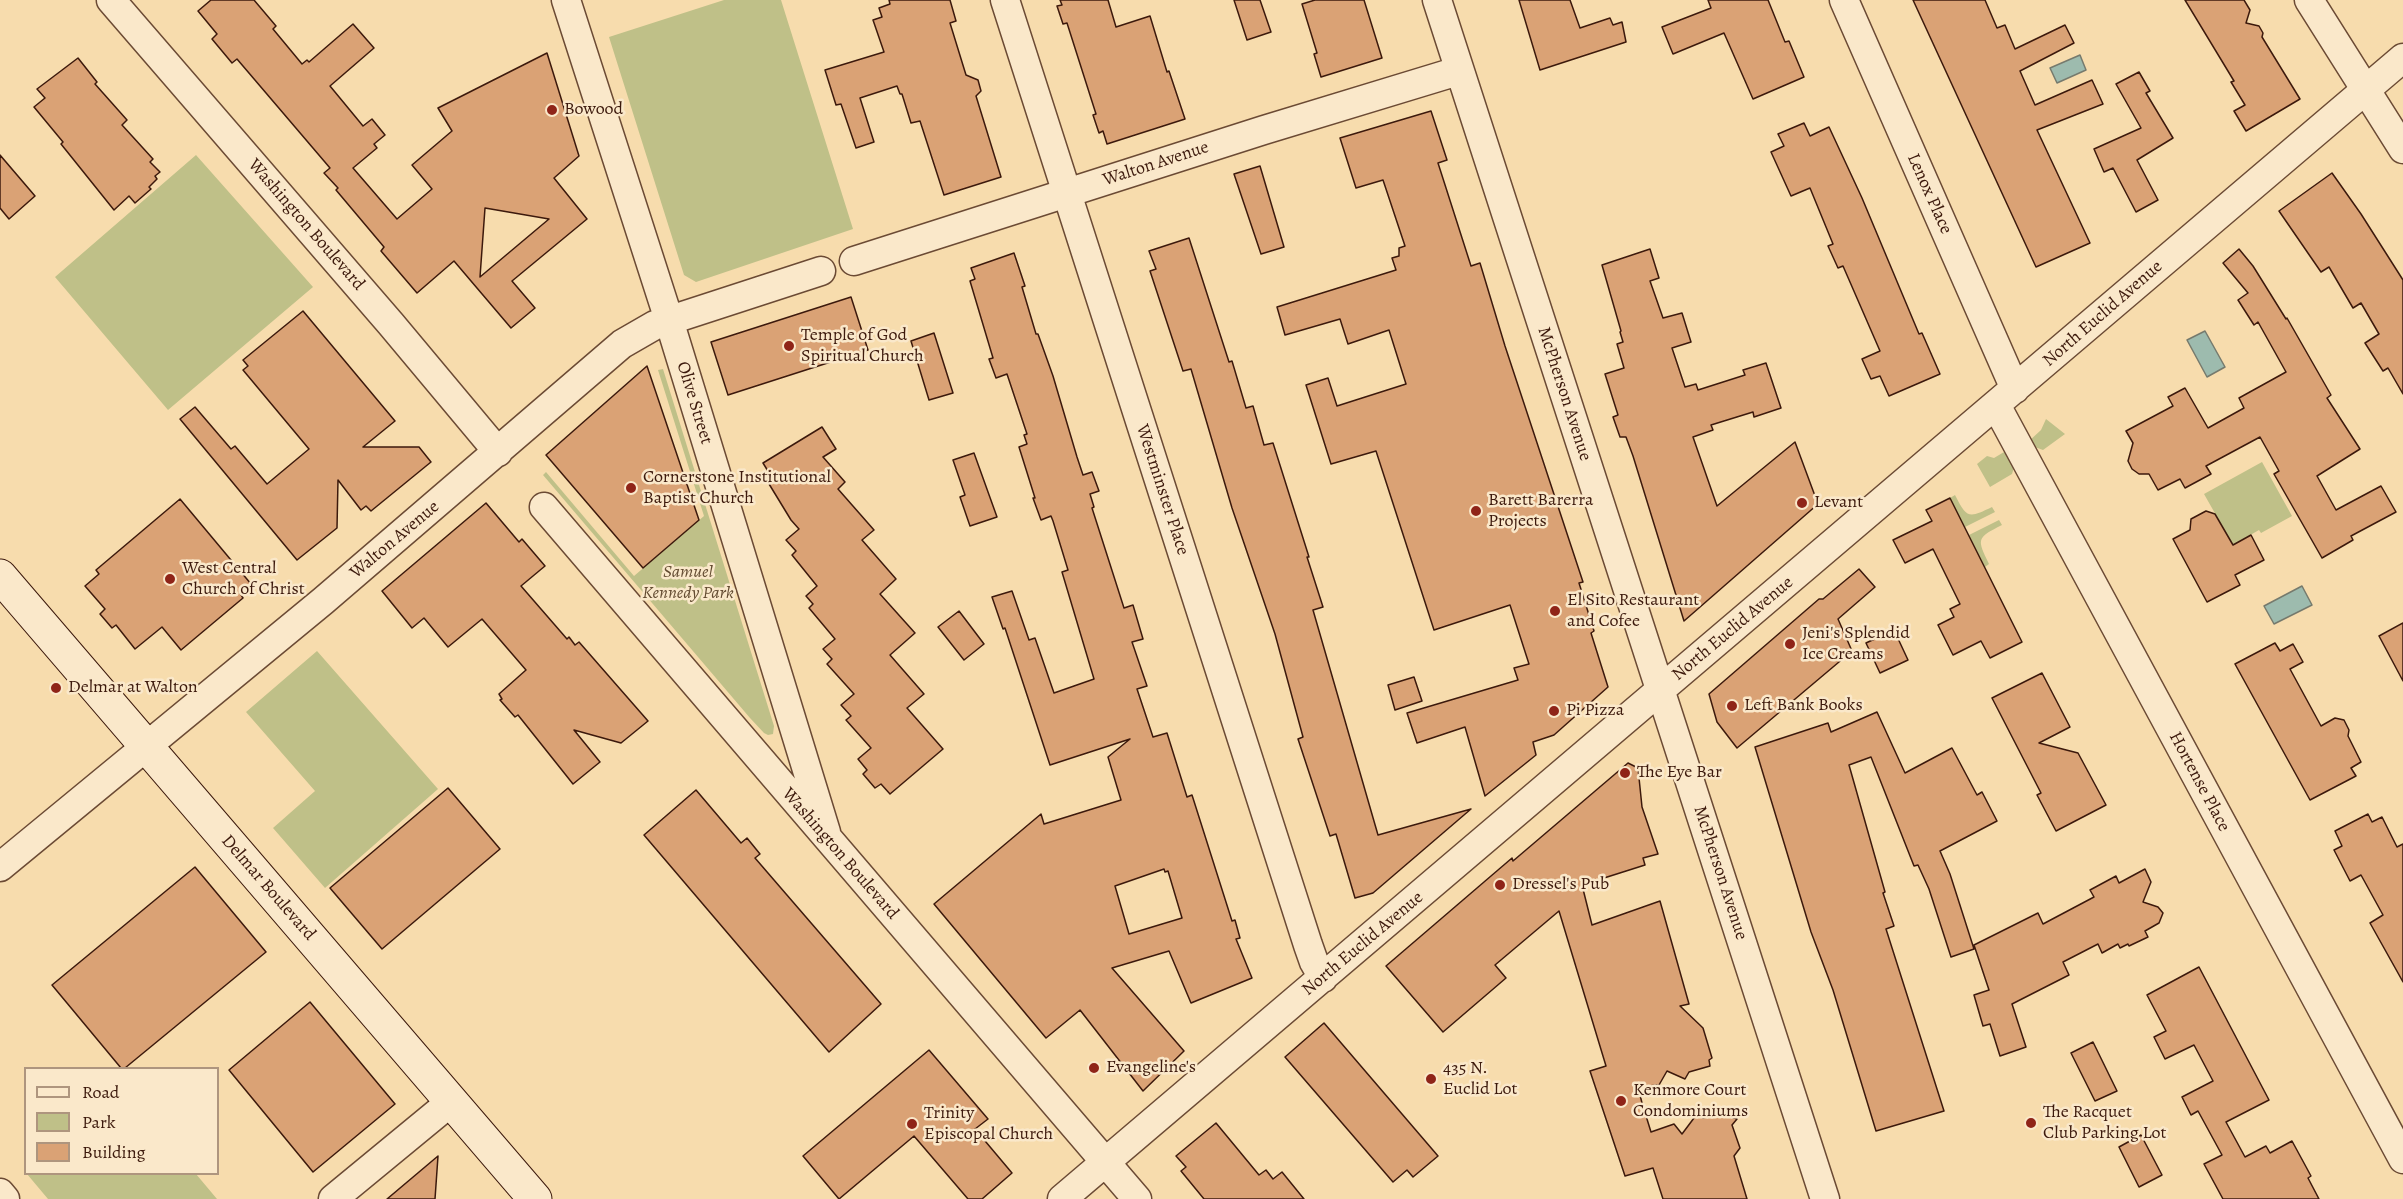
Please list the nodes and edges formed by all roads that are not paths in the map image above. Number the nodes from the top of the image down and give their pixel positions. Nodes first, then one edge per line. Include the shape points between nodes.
1 (111, 0) edge
2 (566, 0) edge
3 (1005, 0) edge
4 (1437, 0) edge
5 (1844, 0) edge
6 (2309, 0) edge
7 (2403, 58) edge
8 (1458, 71) junction
9 (2366, 89) junction
10 (2403, 149) edge
11 (1066, 193) junction
12 (854, 261) dead end
13 (821, 271) dead end
14 (669, 321) junction
15 (2006, 397) junction
16 (498, 452) junction
17 (544, 507) dead end
18 (0, 576) edge
19 (1661, 692) junction
20 (146, 747) junction
21 (829, 842) junction
22 (0, 867) edge
23 (1323, 978) junction
24 (452, 1101) junction
25 (2403, 1159) edge
26 (1105, 1162) junction
27 (0, 1193) edge
28 (5, 1199) edge
29 (333, 1199) edge
30 (535, 1199) edge
31 (1062, 1199) edge
32 (1137, 1199) edge
33 (1825, 1199) edge

1 - 16 street, Washington Boulevard
2 - 14 street, Olive Street
3 - 11 street, Westminster Place
4 - 8 street, McPherson Avenue
5 - 15 street, Lenox Place
6 - 9 street
7 - 9 street, North Euclid Avenue
8 - 11 street, Walton Avenue
8 - 19 street, McPherson Avenue
9 - 10 street
9 - 15 street, North Euclid Avenue
11 - 12 street, Walton Avenue
11 - 23 street, Westminster Place via 1308,945
13 - 14 street, Walton Avenue
14 - 16 street, Walton Avenue via 622,344
14 - 21 street, Olive Street
15 - 19 street, North Euclid Avenue
15 - 25 street, Hortense Place
16 - 20 street, Walton Avenue
17 - 21 street, Washington Boulevard
18 - 20 main road, Delmar Boulevard
19 - 23 street, North Euclid Avenue
19 - 33 street, McPherson Avenue
20 - 22 street, Walton Avenue
20 - 24 main road, Delmar Boulevard
21 - 26 street, Washington Boulevard
23 - 26 street, North Euclid Avenue
24 - 29 street
24 - 30 main road, Delmar Boulevard
26 - 31 street, North Euclid Avenue
26 - 32 street, Washington Boulevard
27 - 28 street

